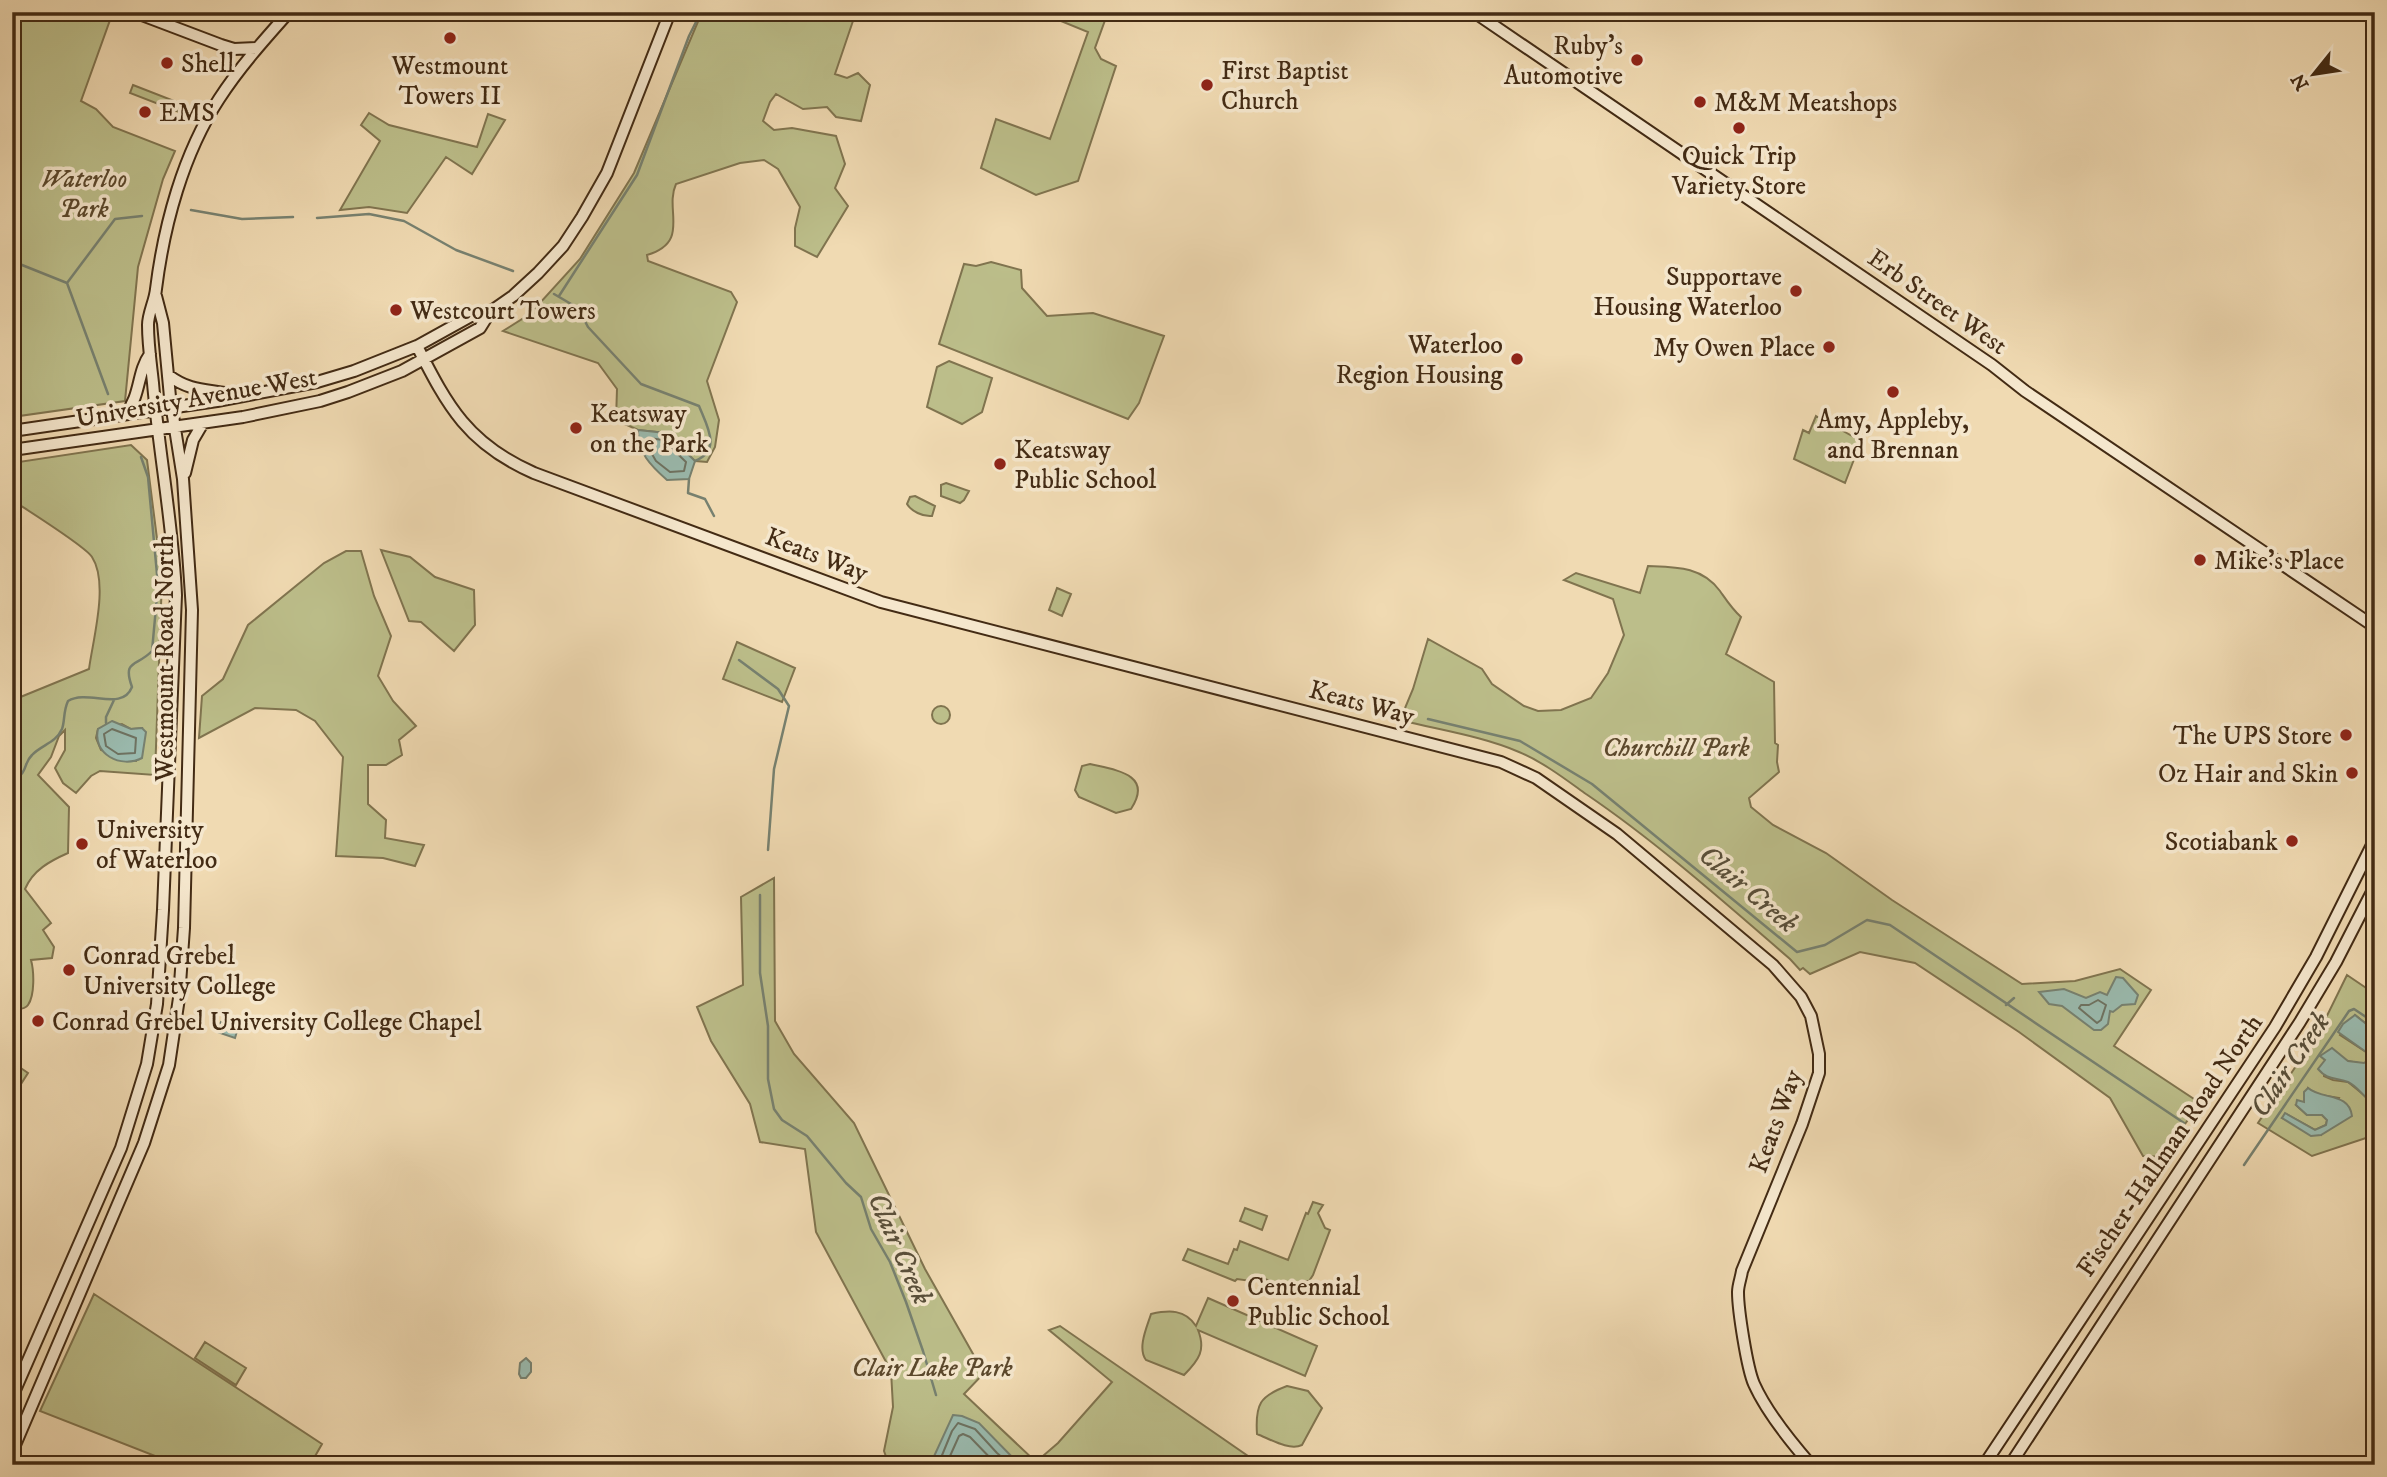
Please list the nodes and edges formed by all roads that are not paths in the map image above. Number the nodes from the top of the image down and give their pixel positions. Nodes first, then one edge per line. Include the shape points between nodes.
1 (134, 12) edge
2 (289, 12) edge
3 (670, 12) edge
4 (1475, 12) edge
5 (257, 48) junction
6 (156, 296) junction
7 (490, 312) junction
8 (417, 346) junction
9 (150, 354) junction
10 (424, 360) junction
11 (168, 375) junction
12 (241, 397) junction
13 (172, 408) junction
14 (155, 409) junction
15 (126, 413) junction
16 (203, 422) junction
17 (175, 426) junction
18 (157, 428) junction
19 (12, 431) edge
20 (12, 450) edge
21 (183, 479) junction
22 (2375, 627) edge
23 (2375, 839) edge
24 (2375, 886) edge
25 (12, 1397) edge
26 (12, 1452) edge
27 (1811, 1465) edge
28 (1984, 1465) edge
29 (2011, 1465) edge

1 - 5 main road via 234,49
2 - 5 main road, Westmount Road North
3 - 7 main road, University Avenue West via 607,173 582,217 538,273
4 - 22 main road, Erb Street West
5 - 6 main road, Westmount Road North via 217,101 191,155 169,220
6 - 9 main road, Westmount Road North via 148,322
6 - 11 main road, Westmount Road North
7 - 8 main road, University Avenue West via 473,315
7 - 10 main road, University Avenue West via 480,328
8 - 10 main road, Keats Way
8 - 12 main road, University Avenue West via 335,377
9 - 14 main road, Westmount Road North
9 - 15 main road
10 - 16 main road, University Avenue West via 320,401
10 - 27 main road, Keats Way via 443,396 474,436 498,455 534,473 881,602 1501,762 1536,778 1617,834 1773,965 1811,1016 1819,1073 1742,1270 1738,1292 1754,1383
11 - 12 main road via 188,388
11 - 13 main road, Westmount Road North
12 - 13 main road, University Avenue West
13 - 14 main road, University Avenue West
13 - 17 main road, Westmount Road North
14 - 15 main road, University Avenue West
14 - 18 main road, Westmount Road North
15 - 19 main road, University Avenue West
16 - 17 main road, University Avenue West
16 - 21 main road
17 - 18 main road, University Avenue West
17 - 21 main road, Westmount Road North
18 - 20 main road, University Avenue West
18 - 25 main road, Westmount Road North via 176,595 155,1016 147,1065 121,1148
21 - 26 main road, Westmount Road North via 192,610 184,928 169,1065 144,1143
23 - 28 main road, Fischer-Hallman Road North via 2275,1027
24 - 29 main road, Fischer-Hallman Road North via 2300,1022

